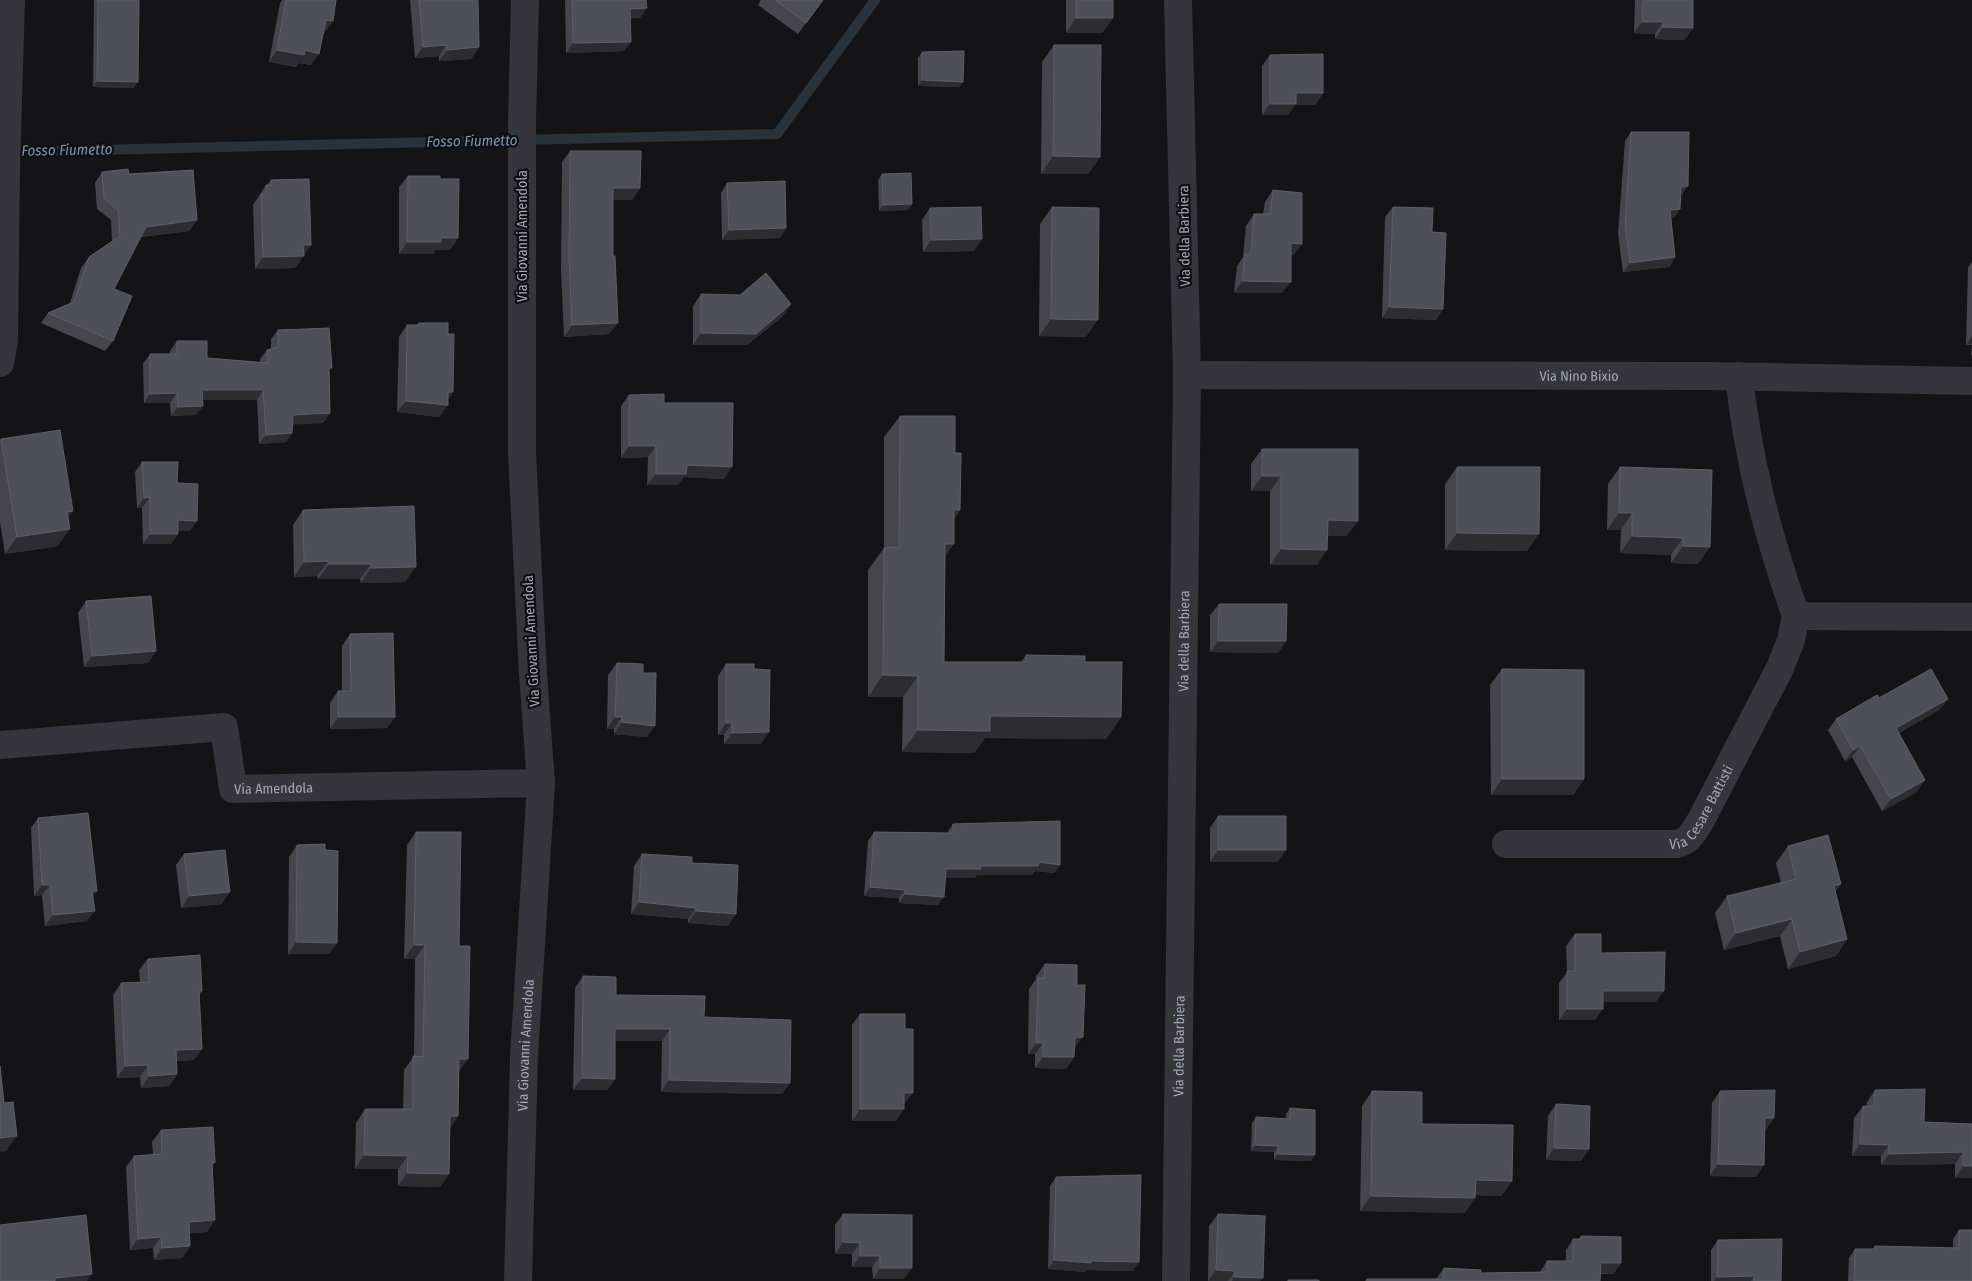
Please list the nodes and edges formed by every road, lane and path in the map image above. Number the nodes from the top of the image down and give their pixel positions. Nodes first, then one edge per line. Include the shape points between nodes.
1 (11, 0) edge
2 (525, 0) edge
3 (1178, 0) edge
4 (0, 363) edge
5 (1187, 375) junction
6 (1739, 376) junction
7 (1972, 381) edge
8 (1796, 616) junction
9 (1972, 617) edge
10 (0, 745) edge
11 (541, 783) junction
12 (1506, 844) dead end
13 (518, 1281) edge
14 (1176, 1281) edge

1 - 4 street via 4,340
2 - 11 street, Via Giovanni Amendola via 522,452 532,674
3 - 5 street, Via della Barbiera
5 - 6 street, Via Nino Bixio
5 - 14 street, Via della Barbiera
6 - 7 street, Via Nino Bixio
6 - 8 street via 1758,493
8 - 9 street
8 - 12 street, Via Cesare Battisti via 1780,668 1690,838 1677,844
10 - 11 street, Via Amendola via 224,728 233,790
11 - 13 street, Via Giovanni Amendola via 524,1057

